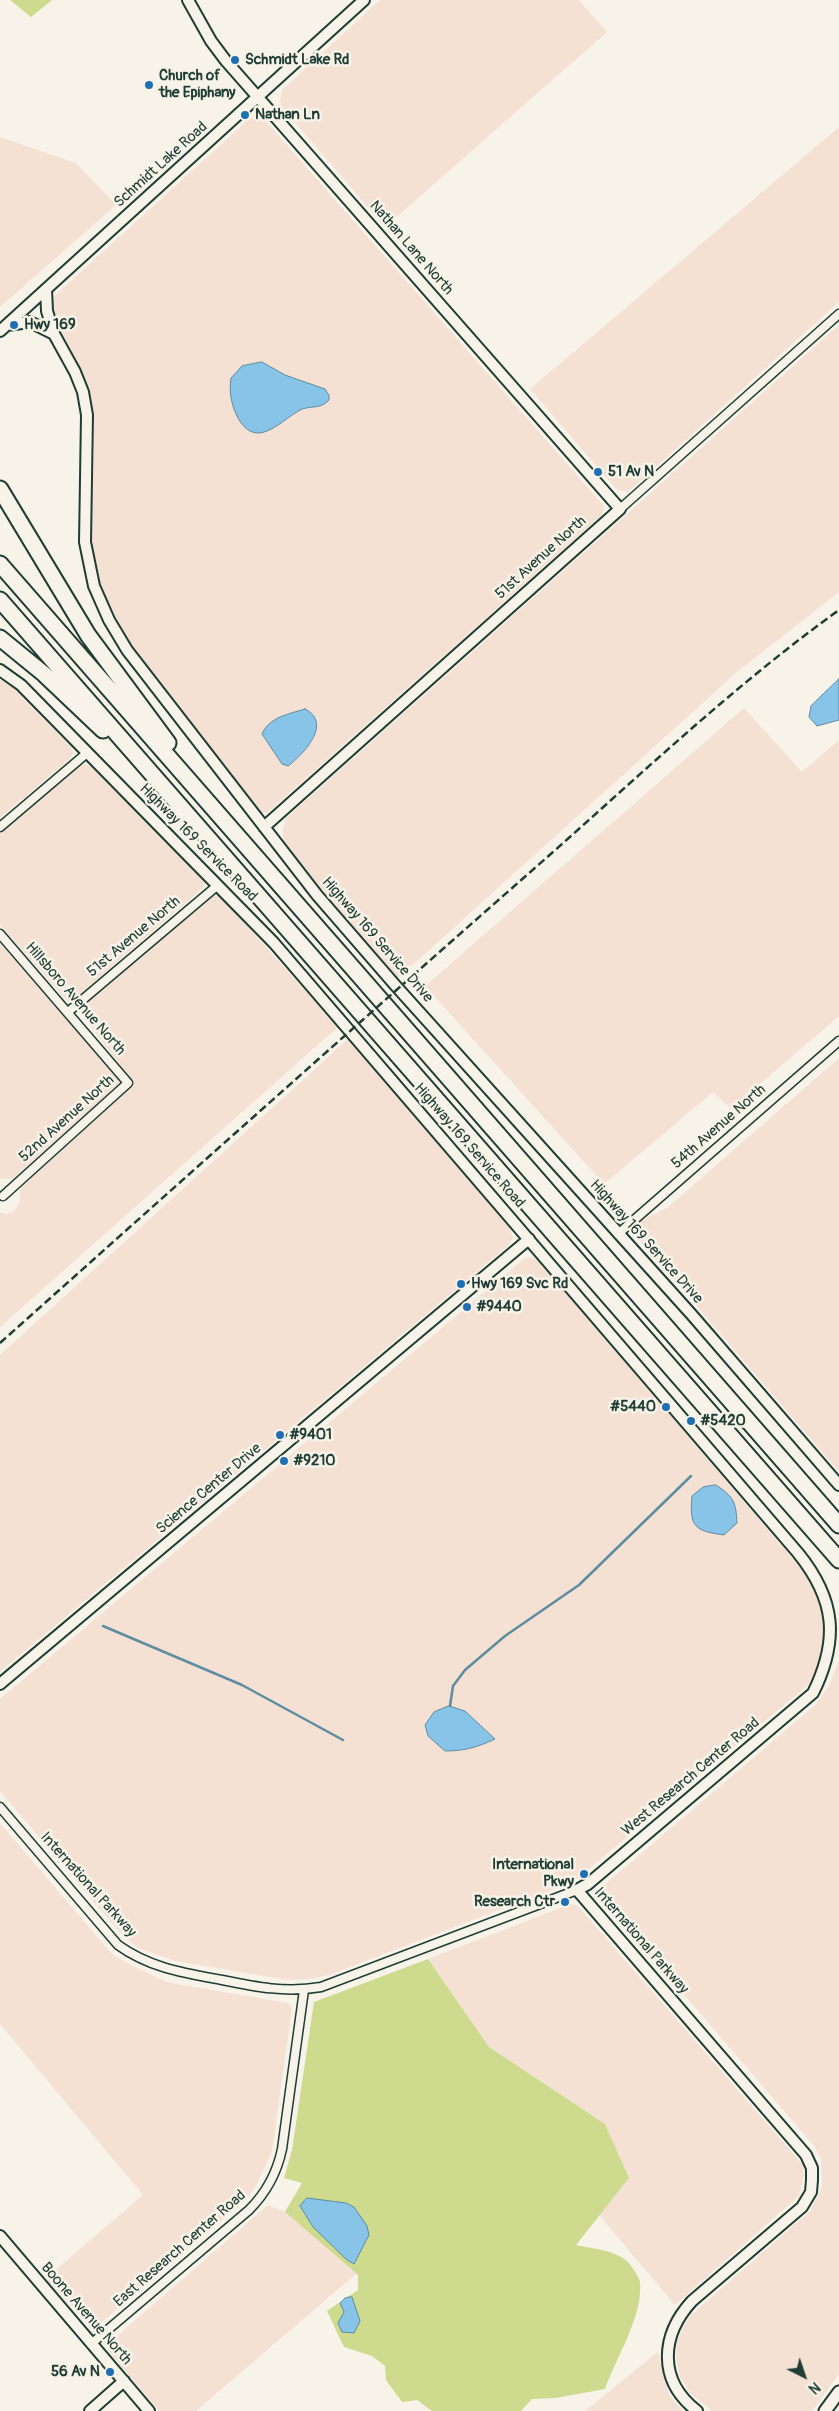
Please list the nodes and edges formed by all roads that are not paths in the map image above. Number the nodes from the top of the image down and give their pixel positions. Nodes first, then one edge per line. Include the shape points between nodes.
1 (188, 0) edge
2 (364, 0) edge
3 (257, 96) junction
4 (46, 289) junction
5 (839, 314) edge
6 (3, 328) edge
7 (54, 334) junction
8 (0, 490) edge
9 (620, 509) junction
10 (0, 564) edge
11 (0, 600) edge
12 (0, 638) edge
13 (0, 670) edge
14 (88, 753) junction
15 (169, 792) junction
16 (206, 800) junction
17 (264, 826) junction
18 (0, 827) edge
19 (218, 885) junction
20 (0, 934) edge
21 (68, 1012) junction
22 (839, 1041) edge
23 (128, 1083) joint
24 (3, 1196) dead end
25 (618, 1234) junction
26 (529, 1239) junction
27 (839, 1485) edge
28 (839, 1525) edge
29 (812, 1530) junction
30 (839, 1560) edge
31 (839, 1570) edge
32 (821, 1683) joint
33 (0, 1684) edge
34 (0, 1807) edge
35 (577, 1890) junction
36 (304, 1990) junction
37 (0, 2236) edge
38 (91, 2344) junction
39 (124, 2381) junction
40 (839, 2392) edge
41 (90, 2411) edge
42 (149, 2411) edge
43 (697, 2411) edge
44 (825, 2411) edge

1 - 3 street, Nathan Lane North via 211,41
2 - 3 street, Schmidt Lake Road
3 - 4 street, Schmidt Lake Road
3 - 9 street, Nathan Lane North
4 - 6 street, Schmidt Lake Road
4 - 7 street, Highway 169 Service Drive via 46,311
5 - 9 street, 51st Avenue North
6 - 7 street via 30,322
7 - 17 street, Highway 169 Service Drive via 75,372 87,415 85,542 94,586 127,650
8 - 16 highway via 88,635 186,766
9 - 17 street, 51st Avenue North
10 - 16 highway
11 - 15 highway
12 - 15 highway via 44,674
13 - 14 street, Highway 169 Service Road via 21,686
14 - 18 street
14 - 19 street, Highway 169 Service Road
15 - 29 highway
16 - 28 highway
17 - 25 street, Highway 169 Service Drive via 317,896
19 - 21 street, 51st Avenue North
19 - 26 street, Highway 169 Service Road via 274,943
20 - 21 street, Hillsboro Avenue North
21 - 23 street, Hillsboro Avenue North
22 - 25 street, 54th Avenue North
23 - 24 street, 52nd Avenue North
25 - 27 street, Highway 169 Service Drive
26 - 32 street, Highway 169 Service Road via 820,1582 832,1609 836,1632 831,1664
26 - 33 street, Science Center Drive
29 - 30 highway
29 - 31 highway
32 - 35 street, West Research Center Road via 795,1710
34 - 36 street, International Parkway via 118,1945 134,1957 160,1968 262,1988
35 - 36 street, International Parkway via 349,1978
35 - 43 street, International Parkway via 765,2106 806,2155 812,2168 811,2192 802,2207 692,2302 673,2327 668,2358 670,2373 684,2401
36 - 38 street, East Research Center Road via 282,2149 269,2186 249,2210
37 - 38 street, Boone Avenue North
38 - 39 street, Boone Avenue North
39 - 41 street
39 - 42 street, Boone Avenue North
40 - 44 main road

